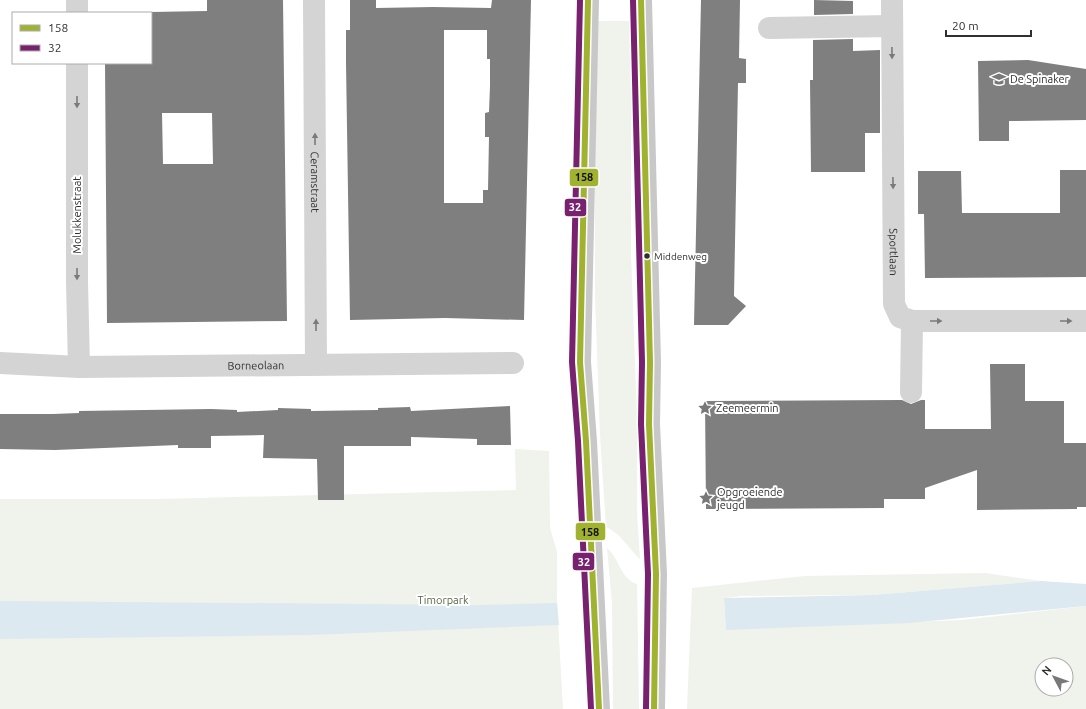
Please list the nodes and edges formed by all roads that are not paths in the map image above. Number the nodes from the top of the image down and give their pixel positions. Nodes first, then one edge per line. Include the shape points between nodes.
1 (77, 0) edge
2 (314, 0) edge
3 (588, 0) edge
4 (640, 0) edge
5 (892, 0) edge
6 (77, 12) edge
7 (892, 26) junction
8 (769, 28) dead end
9 (77, 64) edge
10 (912, 321) junction
11 (1086, 321) edge
12 (513, 362) dead end
13 (0, 363) edge
14 (316, 364) junction
15 (79, 368) junction
16 (911, 392) dead end
17 (599, 709) edge
18 (654, 709) edge

1 - 6 street
14 -> 2 street, Ceramstraat
3 - 17 main road via 580,362
4 - 18 main road via 650,362 649,424 656,574
5 - 7 street, Sportlaan
7 - 8 street
7 -> 10 street, Sportlaan via 894,304 900,317
9 -> 15 street, Molukkenstraat
10 -> 11 street
10 - 16 street
12 - 14 street, Borneolaan
13 - 15 street, Borneolaan
14 - 15 street, Borneolaan

